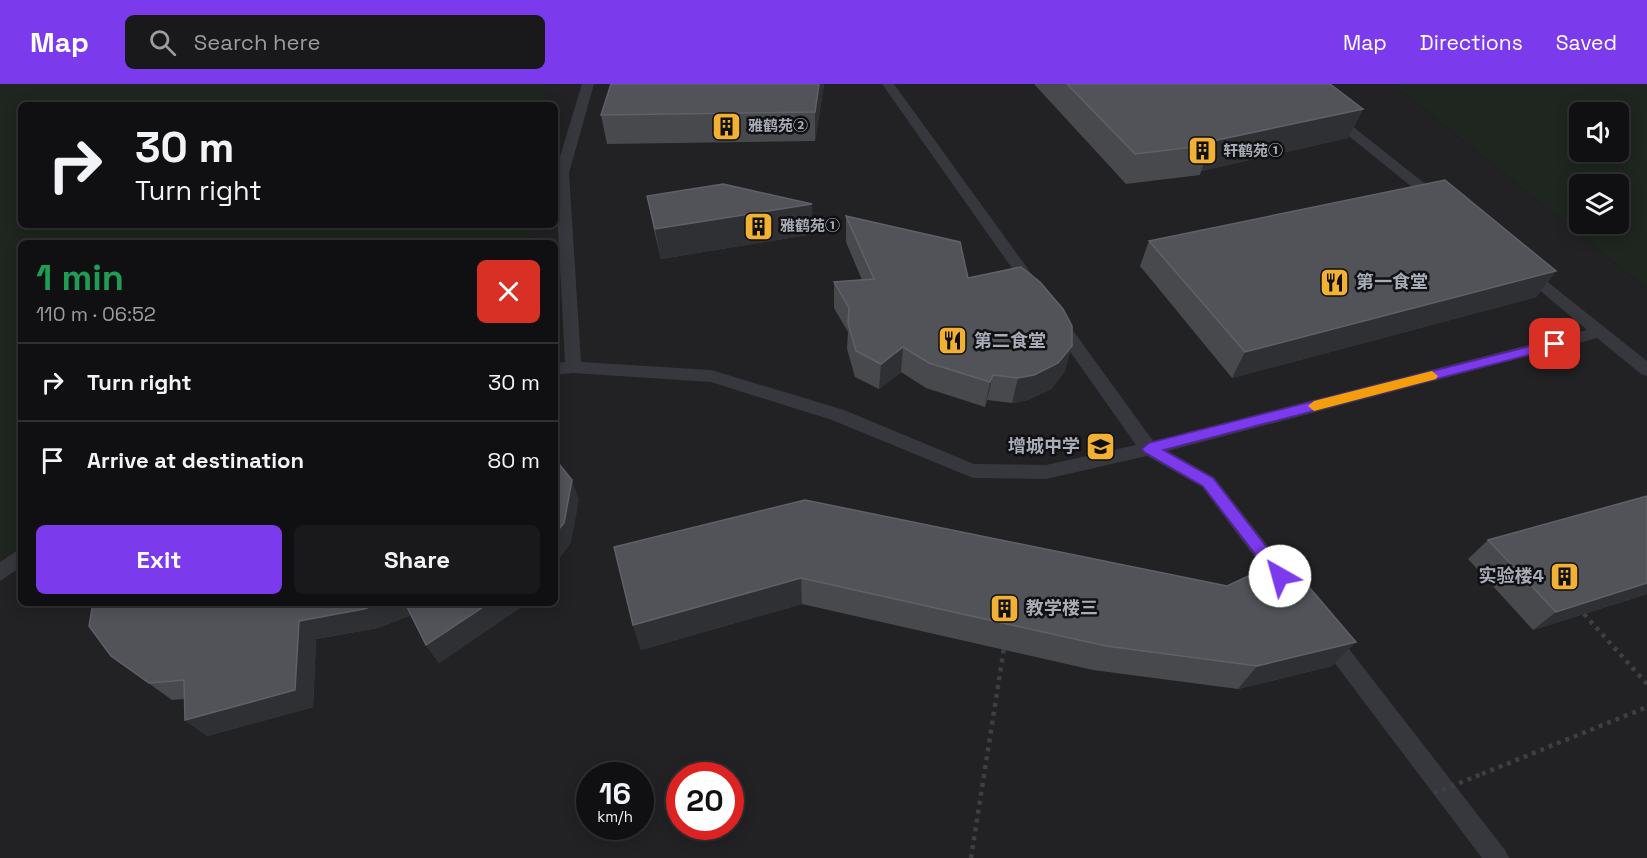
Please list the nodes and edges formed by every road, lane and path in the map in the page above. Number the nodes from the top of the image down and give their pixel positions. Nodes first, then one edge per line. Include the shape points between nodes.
1 (588, 84) edge
2 (888, 84) edge
3 (1320, 106) edge
4 (1451, 212) edge
5 (1516, 265) edge
6 (1600, 332) junction
7 (573, 367) junction
8 (558, 369) edge
9 (1647, 370) edge
10 (1149, 449) junction
11 (18, 558) edge
12 (0, 573) edge
13 (1295, 595) edge
14 (1584, 614) edge
15 (1316, 623) edge
16 (1004, 648) edge
17 (1647, 684) edge
18 (1647, 707) edge
19 (1434, 793) dead end
20 (971, 858) edge
21 (1497, 858) edge

1 - 7 lane via 562,173
2 - 10 lane
3 - 4 lane
5 - 6 lane
6 - 9 lane
6 - 10 lane
7 - 8 lane
7 - 10 lane via 711,376 838,416 973,471 1046,472
10 - 13 lane via 1208,482
11 - 12 lane
14 - 17 path
15 - 21 lane
16 - 20 path
18 - 19 path, bridge

